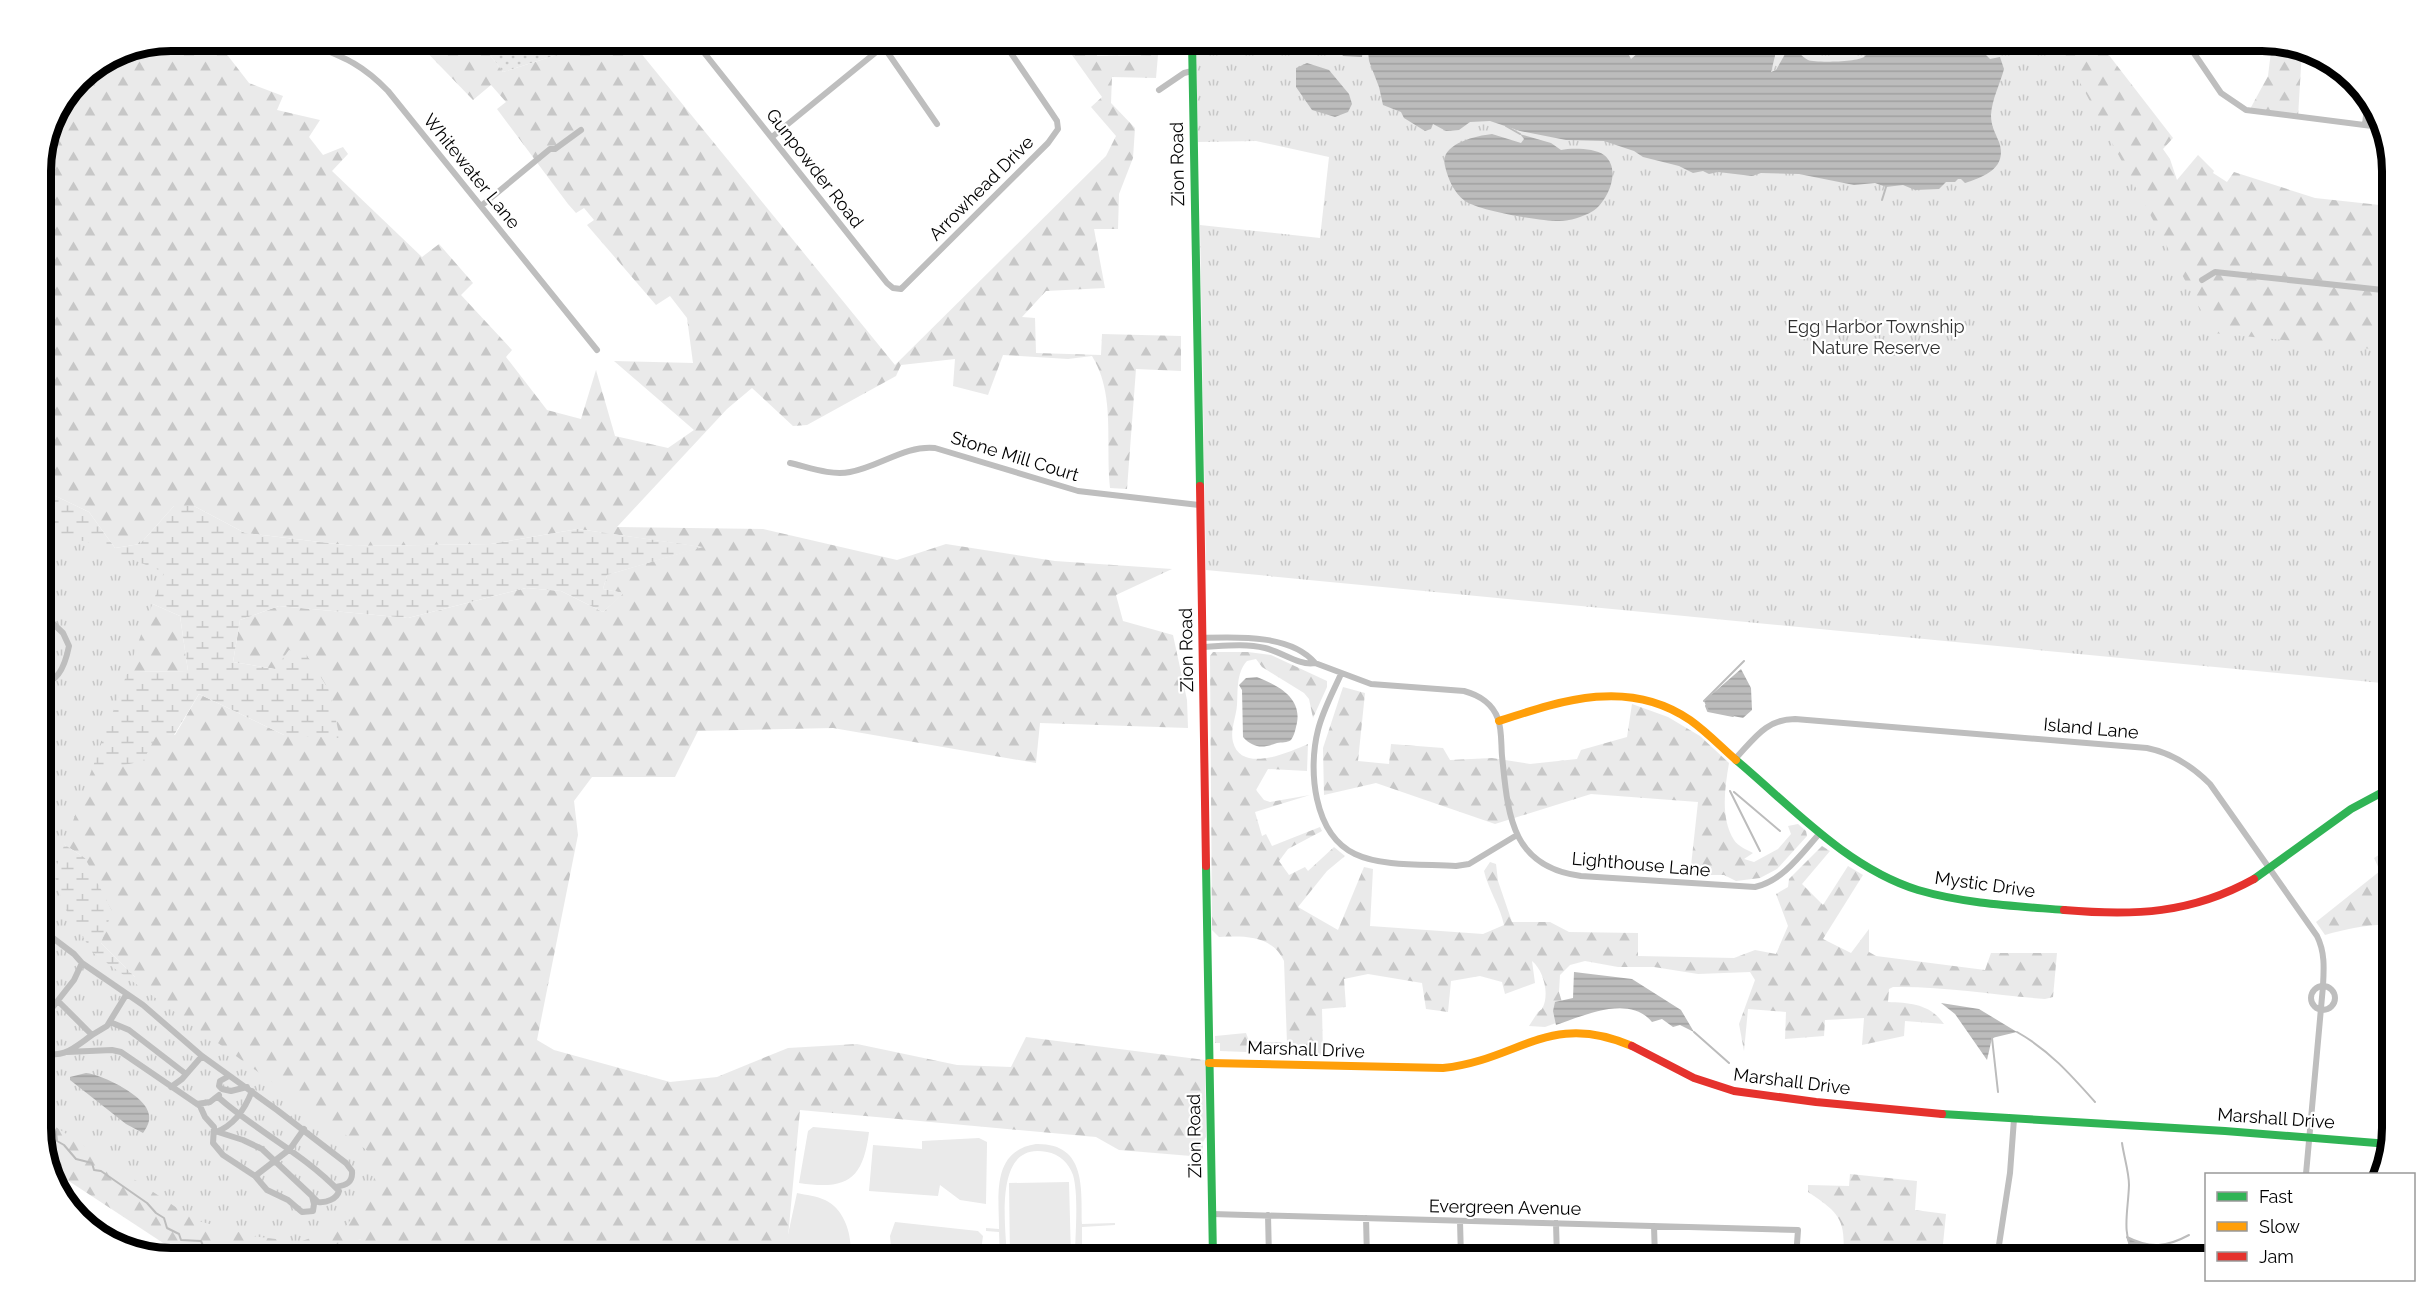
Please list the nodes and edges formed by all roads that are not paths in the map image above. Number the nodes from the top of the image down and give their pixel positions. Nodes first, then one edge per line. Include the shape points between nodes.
1 (331, 51) edge
2 (703, 51) edge
3 (872, 51) edge
4 (887, 51) edge
5 (1009, 51) edge
6 (1192, 51) edge
7 (2192, 51) edge
8 (1192, 71) junction
9 (1159, 90) dead end
10 (2366, 112) edge
11 (937, 124) dead end
12 (2365, 125) junction
13 (2373, 126) edge
14 (581, 130) dead end
15 (772, 137) junction
16 (481, 206) junction
17 (919, 272) joint
18 (2202, 280) dead end
19 (2382, 290) edge
20 (597, 350) dead end
21 (790, 463) dead end
22 (1199, 505) junction
23 (51, 622) edge
24 (1202, 643) junction
25 (1341, 674) junction
26 (51, 680) edge
27 (1498, 721) junction
28 (1736, 758) junction
29 (2382, 792) edge
30 (1820, 833) junction
31 (1517, 836) junction
32 (2270, 869) junction
33 (51, 937) edge
34 (82, 963) junction
35 (2323, 986) junction
36 (126, 995) junction
37 (58, 1001) junction
38 (2320, 1009) junction
39 (51, 1010) edge
40 (110, 1022) junction
41 (92, 1035) junction
42 (66, 1052) junction
43 (51, 1054) edge
44 (202, 1056) junction
45 (1209, 1063) junction
46 (186, 1074) junction
47 (229, 1076) junction
48 (171, 1087) junction
49 (222, 1089) junction
50 (250, 1089) junction
51 (218, 1097) junction
52 (196, 1104) junction
53 (239, 1116) junction
54 (2014, 1119) junction
55 (304, 1129) junction
56 (216, 1132) junction
57 (2310, 1136) junction
58 (2381, 1143) edge
59 (290, 1149) junction
60 (274, 1163) junction
61 (2306, 1173) edge
62 (255, 1176) junction
63 (336, 1187) junction
64 (312, 1196) junction
65 (1212, 1214) junction
66 (1268, 1215) junction
67 (1366, 1218) junction
68 (1461, 1221) junction
69 (1556, 1223) junction
70 (1654, 1226) junction
71 (1213, 1248) edge
72 (1269, 1248) edge
73 (1367, 1248) edge
74 (1461, 1248) edge
75 (1557, 1248) edge
76 (1655, 1248) edge
77 (1797, 1248) edge
78 (1999, 1248) edge

1 - 16 street, Whitewater Lane via 375,78
2 - 15 street, Gunpowder Road
3 - 15 street
4 - 11 street
5 - 17 street, Arrowhead Drive via 1057,121 1058,129
6 - 8 street, Zion Road
7 - 12 street via 2221,93 2246,110
8 - 9 street
8 - 22 street, Zion Road
10 - 12 street
12 - 13 street
14 - 16 street via 550,149
15 - 17 street, Gunpowder Road via 887,283 901,289
16 - 20 street, Whitewater Lane
18 - 19 street via 2215,272
21 - 22 street, Stone Mill Court via 847,473 913,449 935,448 1078,491
22 - 24 street, Zion Road
23 - 26 street via 69,646 58,674
24 - 25 street, Lighthouse Lane via 1259,647
24 - 45 street, Zion Road
25 - 27 street, Lighthouse Lane via 1371,684 1467,692 1490,705
25 - 31 street via 1320,721 1314,765 1319,804 1340,843 1368,859 1456,866 1469,864
27 - 28 street, Mystic Drive via 1574,697 1622,695 1676,711
27 - 31 street, Lighthouse Lane via 1509,812
28 - 30 street, Mystic Drive
28 - 32 street, Island Lane via 1765,727 1788,719 2147,747 2177,758 2206,780
29 - 32 street, Mystic Drive via 2356,806
30 - 31 street, Lighthouse Lane via 1776,879 1749,888 1570,874 1543,863
30 - 32 street, Mystic Drive via 1855,860 1898,883 1978,904 2116,915 2151,914 2210,900
32 - 35 street, Island Lane via 2320,941
33 - 34 street
34 - 36 street
34 - 37 street
35 - 38 street, Island Lane
35 - 38 street, Island Lane via 2313,990 2311,998
35 - 38 street, Island Lane via 2331,989 2334,999 2328,1008
36 - 40 street
36 - 44 street
37 - 39 street
37 - 41 street
38 - 57 street, Island Lane
40 - 41 street
40 - 46 street via 129,1030
41 - 42 street
42 - 43 street
42 - 48 street via 117,1050
44 - 46 street
44 - 47 street
45 - 54 street, Marshall Drive via 1441,1068 1477,1062 1542,1036 1583,1032 1622,1041 1686,1076 1726,1090 1909,1112
45 - 65 street, Zion Road
46 - 48 street
47 - 49 street via 220,1081
47 - 50 street
48 - 52 street
49 - 50 street
49 - 51 street
50 - 53 street
50 - 55 street
51 - 52 street
51 - 53 street
52 - 56 street
53 - 56 street
53 - 59 street
54 - 57 street, Marshall Drive
54 - 78 street
55 - 59 street
55 - 63 street via 351,1168 350,1182
56 - 60 street via 261,1149
56 - 62 street via 216,1148
57 - 58 street, Marshall Drive
57 - 61 street, Island Lane
59 - 60 street
59 - 63 street
60 - 62 street
60 - 64 street
62 - 64 street via 267,1190 304,1213 314,1210
63 - 64 street via 338,1195 327,1202 318,1202
65 - 66 street, Evergreen Avenue
65 - 71 street, Zion Road
66 - 67 street, Evergreen Avenue
66 - 72 street
67 - 68 street, Evergreen Avenue
67 - 73 street
68 - 69 street, Evergreen Avenue
68 - 74 street
69 - 70 street, Evergreen Avenue
69 - 75 street
70 - 76 street
70 - 77 street, Evergreen Avenue via 1798,1230

